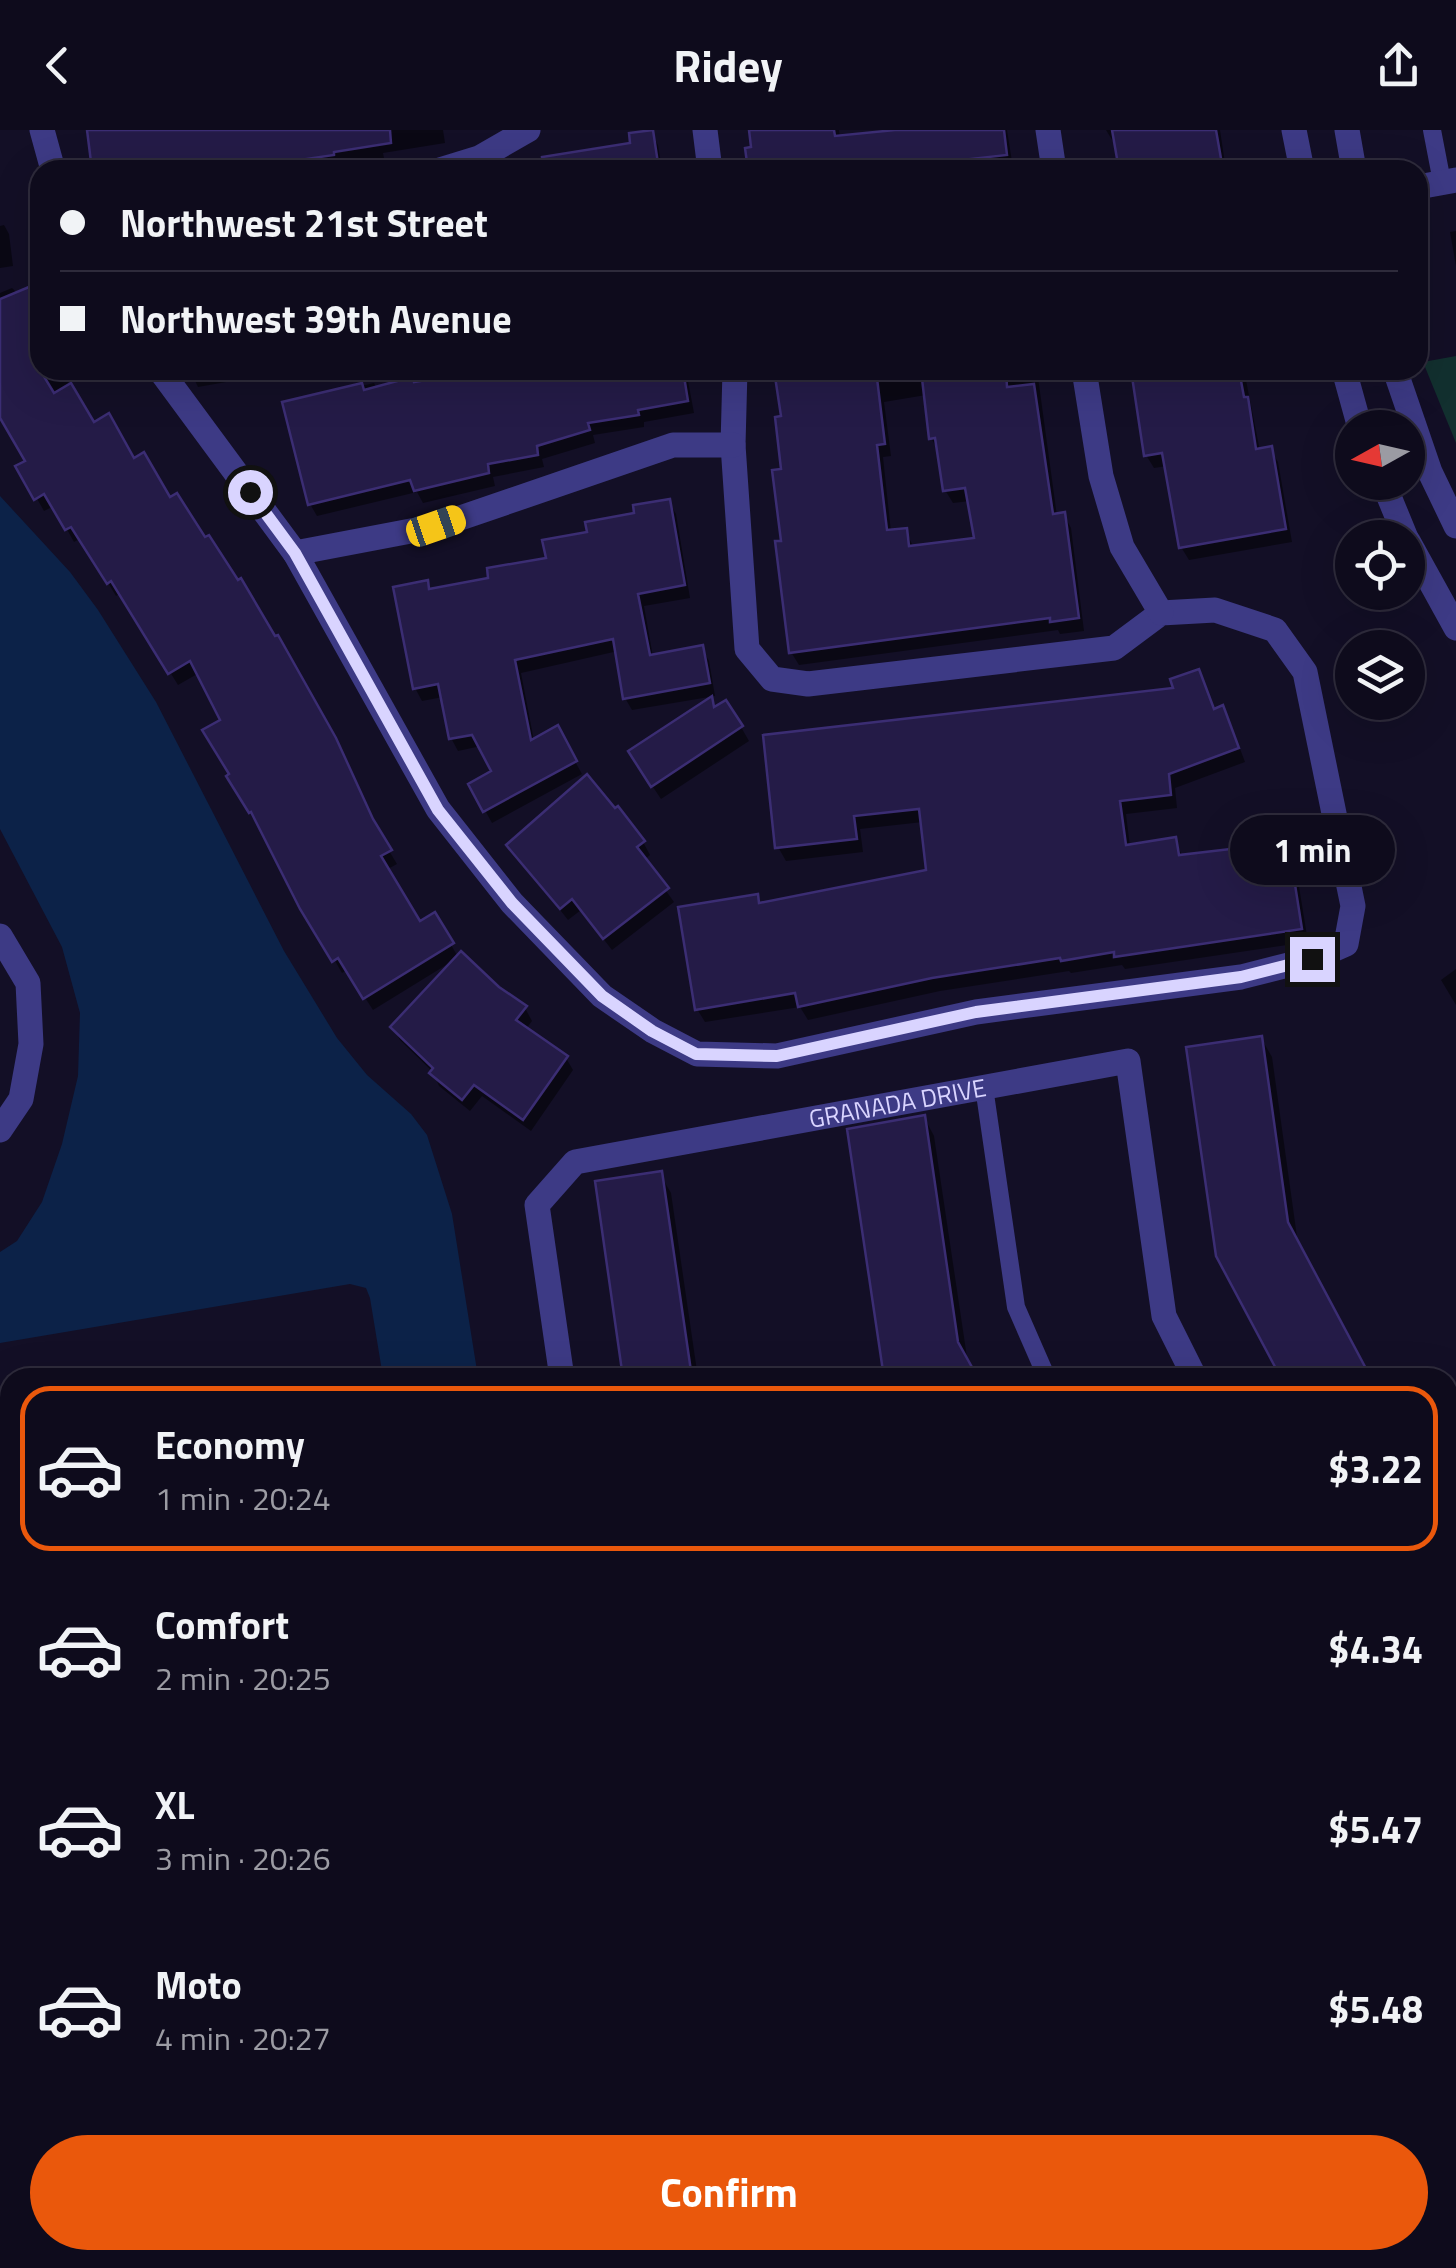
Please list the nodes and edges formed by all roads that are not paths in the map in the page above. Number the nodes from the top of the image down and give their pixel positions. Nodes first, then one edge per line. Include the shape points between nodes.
1 (42, 130) edge
2 (528, 130) edge
3 (704, 130) edge
4 (1048, 130) edge
5 (1294, 130) edge
6 (1347, 130) edge
7 (1432, 130) edge
8 (50, 160) edge
9 (473, 160) edge
10 (708, 160) edge
11 (1052, 160) edge
12 (1300, 160) edge
13 (1352, 160) edge
14 (1438, 183) edge
15 (167, 380) edge
16 (735, 380) edge
17 (1086, 380) edge
18 (1347, 380) edge
19 (1398, 380) edge
20 (1355, 410) edge
21 (733, 445) junction
22 (1456, 526) edge
23 (295, 553) junction
24 (1425, 572) edge
25 (1161, 612) junction
26 (1456, 628) edge
27 (0, 936) edge
28 (984, 1087) junction
29 (0, 1130) edge
30 (561, 1368) edge
31 (1043, 1368) edge
32 (1190, 1368) edge

1 - 8 street
2 - 9 street
3 - 10 street
4 - 11 street
5 - 12 street
6 - 13 street
7 - 14 lane
15 - 23 street
16 - 21 street
17 - 25 street via 1101,476 1122,547
18 - 20 street
19 - 22 street
21 - 23 street via 672,445 436,526
21 - 25 street via 747,649 772,679 808,684 1114,648
23 - 25 street via 438,810 602,996 696,1054 777,1056 976,1012 1241,977 1346,944 1353,906 1305,672 1275,630 1215,610
24 - 26 street
27 - 29 street via 28,984 31,1044 20,1099
28 - 30 street, GRANADA DRIVE via 575,1162 537,1205
28 - 31 lane via 1016,1307
28 - 32 street, GRANADA DRIVE via 1128,1061 1164,1316

